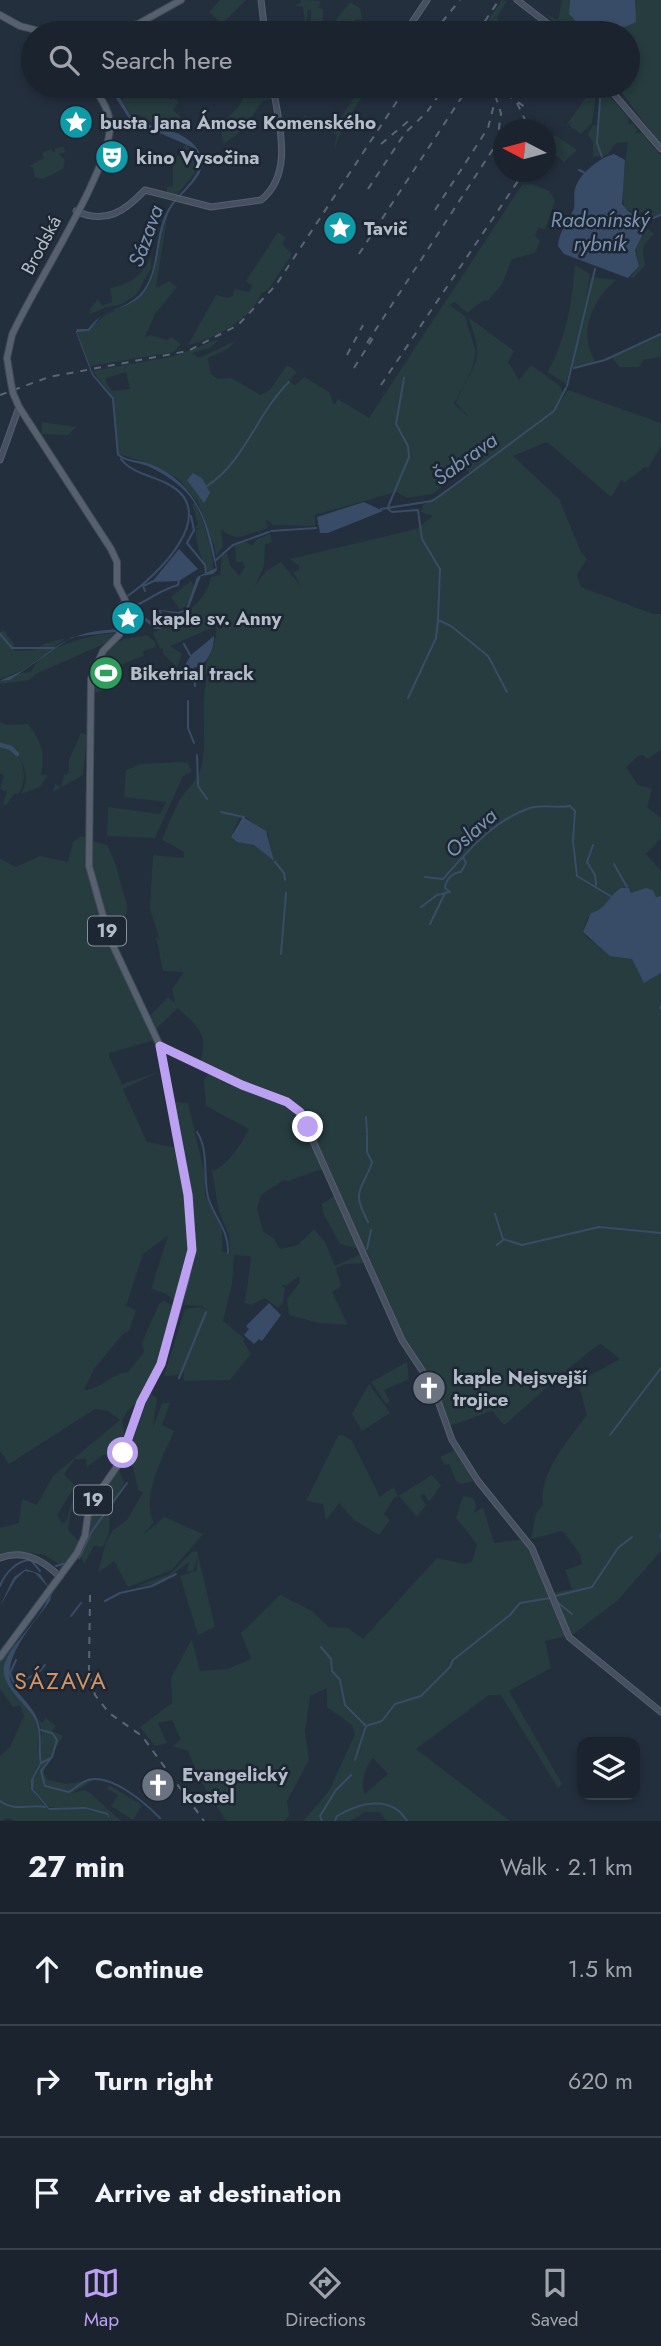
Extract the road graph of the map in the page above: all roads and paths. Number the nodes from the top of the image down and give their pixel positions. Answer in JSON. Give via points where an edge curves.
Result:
{"nodes":[{"id":1,"x":181,"y":0,"type":"edge"},
{"id":2,"x":261,"y":0,"type":"edge"},
{"id":3,"x":427,"y":0,"type":"edge"},
{"id":4,"x":517,"y":0,"type":"edge"},
{"id":5,"x":0,"y":15,"type":"edge"},
{"id":6,"x":143,"y":21,"type":"edge"},
{"id":7,"x":264,"y":21,"type":"edge"},
{"id":8,"x":413,"y":21,"type":"edge"},
{"id":9,"x":544,"y":21,"type":"edge"},
{"id":10,"x":21,"y":26,"type":"edge"},
{"id":11,"x":99,"y":98,"type":"edge"},
{"id":12,"x":274,"y":98,"type":"edge"},
{"id":13,"x":617,"y":98,"type":"edge"},
{"id":14,"x":661,"y":149,"type":"edge"},
{"id":15,"x":76,"y":211,"type":"junction"},
{"id":16,"x":19,"y":407,"type":"junction"},
{"id":17,"x":0,"y":460,"type":"edge"},
{"id":18,"x":160,"y":1046,"type":"junction"},
{"id":19,"x":0,"y":1558,"type":"edge"},
{"id":20,"x":60,"y":1577,"type":"junction"},
{"id":21,"x":0,"y":1657,"type":"edge"},
{"id":22,"x":661,"y":1712,"type":"edge"}],
"edges":[{"from":1,"to":6,"type":"main road"},
{"from":2,"to":7,"type":"street"},
{"from":3,"to":8,"type":"street"},
{"from":4,"to":9,"type":"street"},
{"from":5,"to":10,"type":"main road"},
{"from":11,"to":15,"type":"main road","name":"Brodská","number":"19","via":[[110,124],[107,143]]},
{"from":12,"to":15,"type":"street","via":[[281,167],[265,197],[223,207],[145,190],[112,215]]},
{"from":13,"to":14,"type":"street"},
{"from":15,"to":16,"type":"main road","name":"Brodská","number":"19","bridge":true,"via":[[12,335],[7,358]]},
{"from":16,"to":17,"type":"street"},
{"from":16,"to":18,"type":"main road","number":"19","via":[[111,549],[117,562],[117,584],[125,598],[121,630],[103,651],[90,680],[89,866],[109,937]]},
{"from":18,"to":20,"type":"main road","number":"19","via":[[188,1195],[190,1262],[158,1372],[141,1402],[120,1462],[89,1507],[77,1553]]},
{"from":18,"to":22,"type":"street","via":[[282,1099],[300,1112],[402,1339],[431,1383],[452,1440],[478,1481],[532,1548],[573,1642]]},
{"from":19,"to":20,"type":"street","via":[[32,1556]]},
{"from":20,"to":21,"type":"main road","number":"19"}]}
